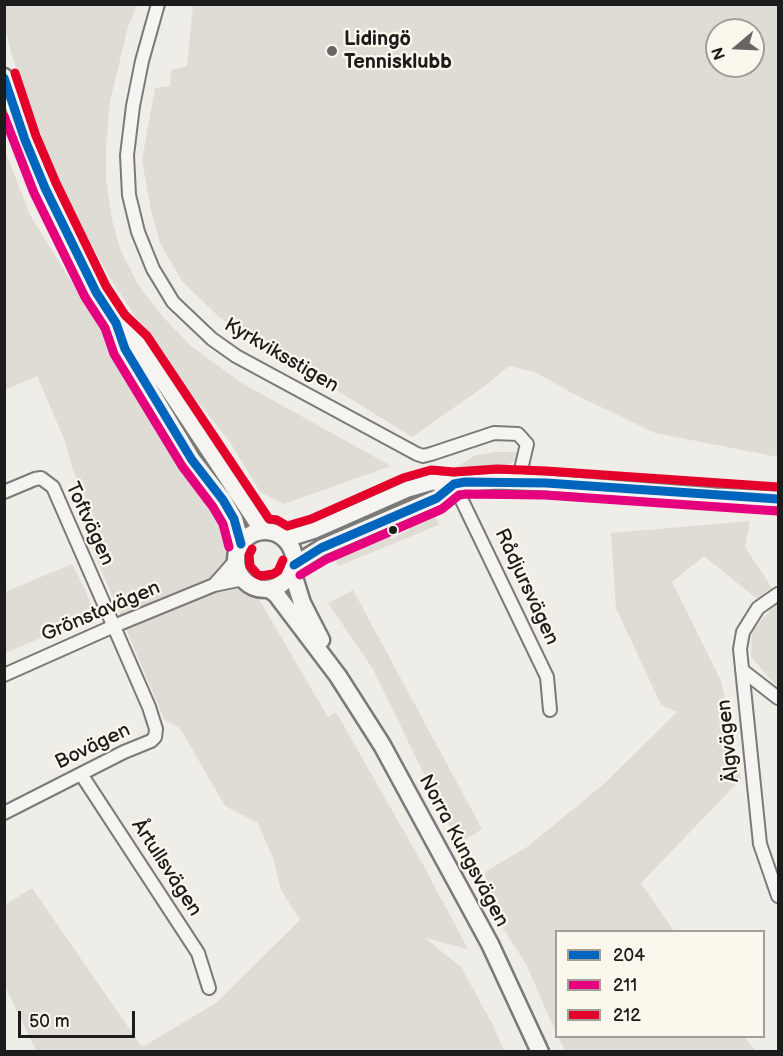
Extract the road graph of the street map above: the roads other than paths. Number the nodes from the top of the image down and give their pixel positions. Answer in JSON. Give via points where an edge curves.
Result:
{"nodes":[{"id":1,"x":158,"y":4,"type":"edge"},
{"id":2,"x":4,"y":77,"type":"edge"},
{"id":3,"x":116,"y":323,"type":"junction"},
{"id":4,"x":518,"y":482,"type":"junction"},
{"id":5,"x":454,"y":484,"type":"junction"},
{"id":6,"x":4,"y":492,"type":"edge"},
{"id":7,"x":778,"y":499,"type":"edge"},
{"id":8,"x":263,"y":531,"type":"junction"},
{"id":9,"x":286,"y":539,"type":"junction"},
{"id":10,"x":238,"y":552,"type":"junction"},
{"id":11,"x":293,"y":568,"type":"junction"},
{"id":12,"x":243,"y":579,"type":"junction"},
{"id":13,"x":214,"y":585,"type":"junction"},
{"id":14,"x":269,"y":589,"type":"junction"},
{"id":15,"x":778,"y":594,"type":"edge"},
{"id":16,"x":114,"y":626,"type":"junction"},
{"id":17,"x":742,"y":670,"type":"junction"},
{"id":18,"x":4,"y":675,"type":"edge"},
{"id":19,"x":338,"y":676,"type":"junction"},
{"id":20,"x":778,"y":698,"type":"edge"},
{"id":21,"x":550,"y":710,"type":"dead end"},
{"id":22,"x":81,"y":774,"type":"junction"},
{"id":23,"x":4,"y":813,"type":"edge"},
{"id":24,"x":778,"y":897,"type":"edge"},
{"id":25,"x":209,"y":988,"type":"dead end"},
{"id":26,"x":540,"y":1052,"type":"edge"}],
"edges":[{"from":1,"to":4,"type":"street","name":"Kyrkviksstigen","via":[[133,106],[129,195],[153,269],[174,302],[236,356],[417,454],[431,454],[494,433],[518,434],[527,444]]},
{"from":2,"to":3,"type":"main road","via":[[45,188],[96,292]]},
{"from":3,"to":8,"type":"main road","via":[[137,343]]},
{"from":3,"to":10,"type":"main road","via":[[126,349],[192,460],[234,519]]},
{"from":4,"to":5,"type":"street"},
{"from":4,"to":7,"type":"street"},
{"from":5,"to":9,"type":"street","via":[[432,482],[408,489]]},
{"from":5,"to":11,"type":"street","via":[[437,498],[321,548]]},
{"from":5,"to":21,"type":"street","name":"Rådjursvägen","via":[[547,677]]},
{"from":6,"to":16,"type":"street","name":"Toftvägen","via":[[41,478],[53,487]]},
{"from":8,"to":9,"type":"main road"},
{"from":8,"to":10,"type":"main road","via":[[254,533]]},
{"from":9,"to":11,"type":"main road","via":[[294,555]]},
{"from":10,"to":12,"type":"main road","via":[[238,570]]},
{"from":10,"to":13,"type":"street","name":"Grönstavägen"},
{"from":11,"to":14,"type":"main road","via":[[287,579]]},
{"from":11,"to":19,"type":"main road","name":"Norra Kungsvägen","via":[[302,603]]},
{"from":12,"to":13,"type":"street","name":"Grönstavägen"},
{"from":12,"to":14,"type":"main road","via":[[258,588]]},
{"from":13,"to":16,"type":"street","name":"Grönstavägen"},
{"from":14,"to":19,"type":"main road","name":"Norra Kungsvägen"},
{"from":15,"to":17,"type":"street","name":"Älgvägen","via":[[758,608],[742,632]]},
{"from":16,"to":18,"type":"street","name":"Grönstavägen"},
{"from":16,"to":22,"type":"street","name":"Bovägen","via":[[149,707],[155,737]]},
{"from":17,"to":20,"type":"street"},
{"from":17,"to":24,"type":"street","name":"Älgvägen","via":[[760,843]]},
{"from":19,"to":26,"type":"main road","name":"Norra Kungsvägen","via":[[382,745],[490,944]]},
{"from":22,"to":23,"type":"street","name":"Bovägen"},
{"from":22,"to":25,"type":"street","name":"Årtullsvägen","via":[[198,953]]}]}
